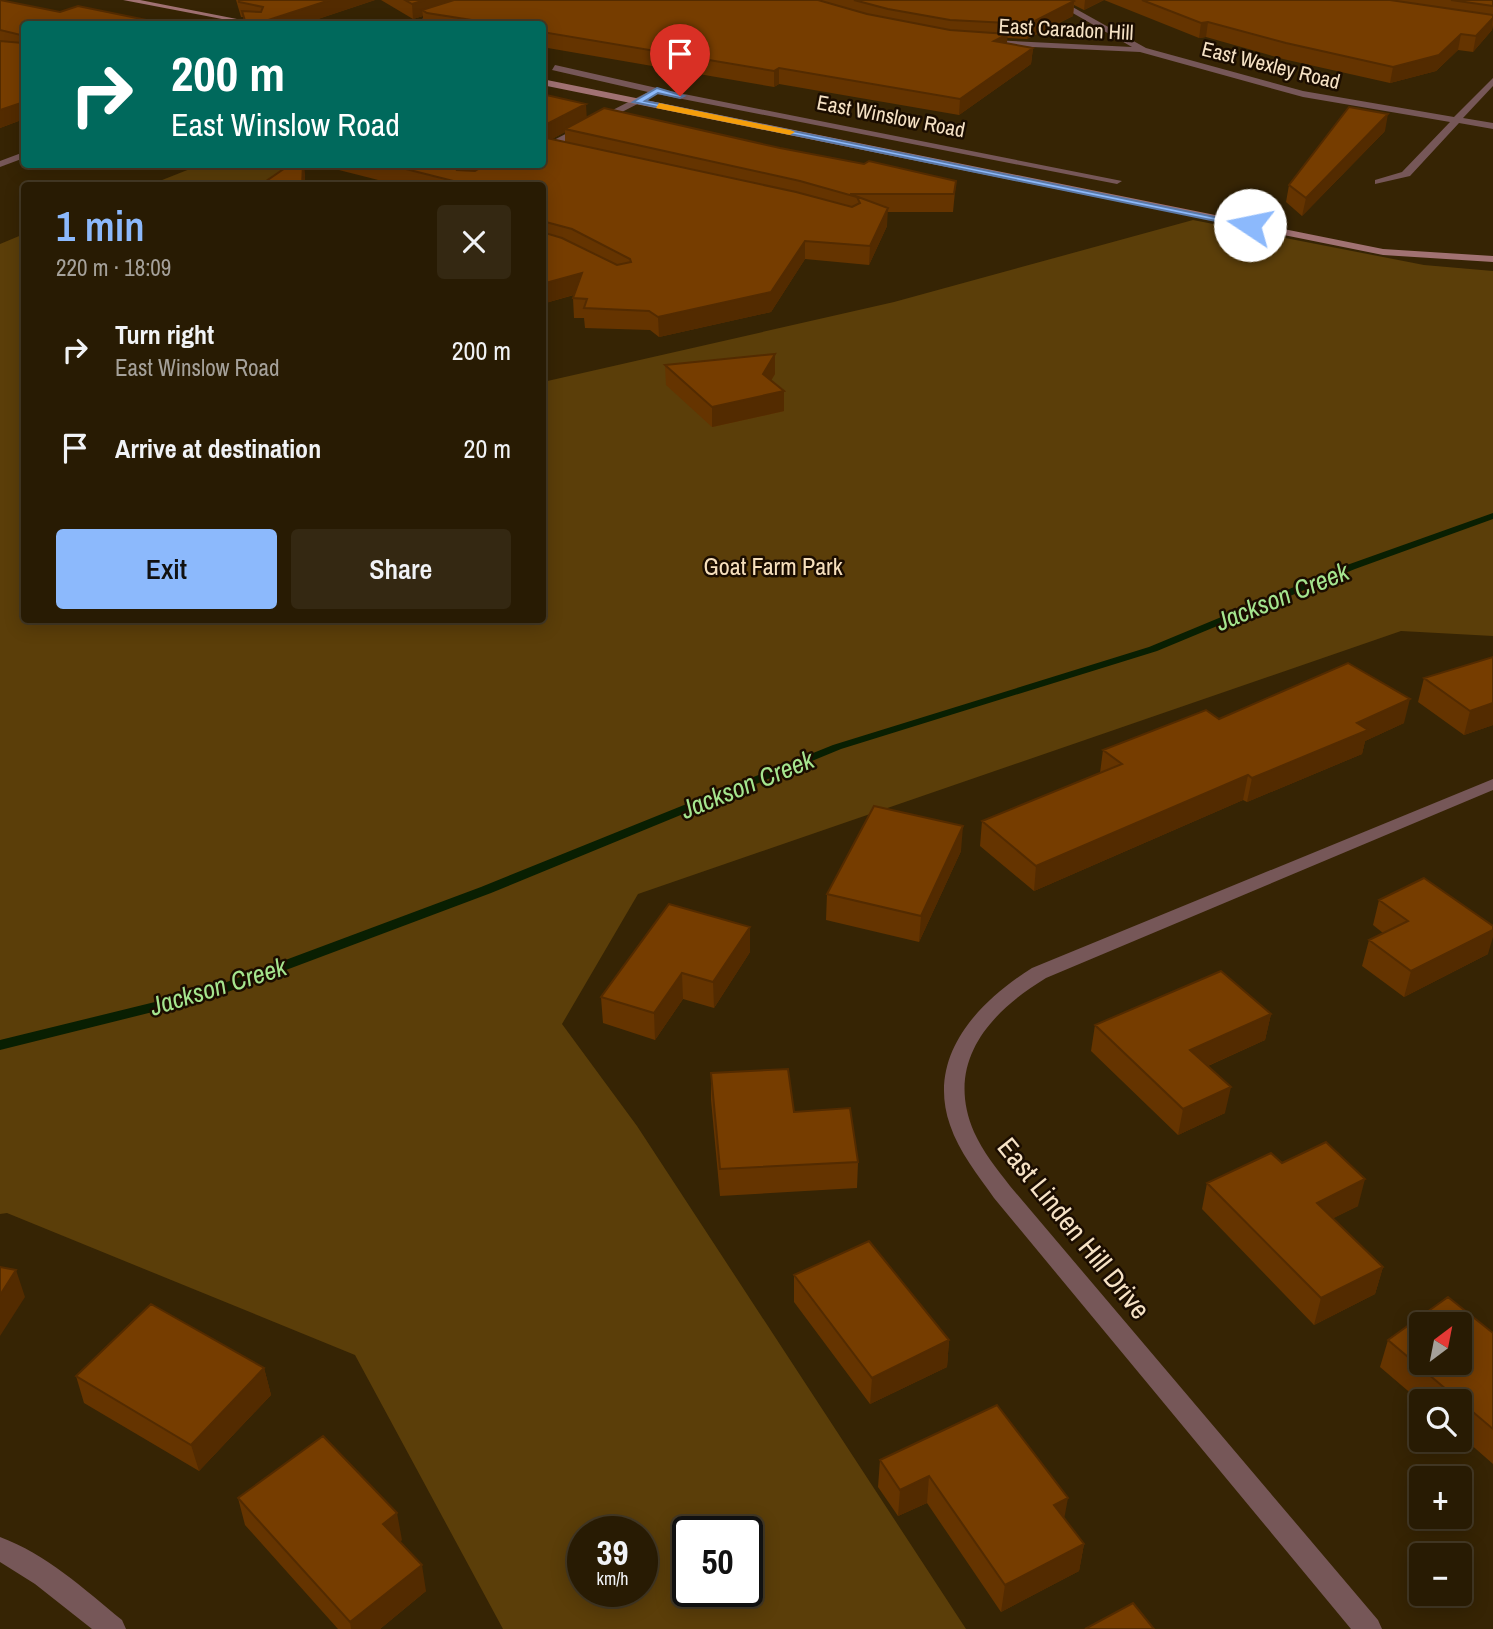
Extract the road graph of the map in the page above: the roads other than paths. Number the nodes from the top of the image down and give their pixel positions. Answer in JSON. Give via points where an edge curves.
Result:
{"nodes":[{"id":1,"x":127,"y":0,"type":"edge"},
{"id":2,"x":490,"y":0,"type":"edge"},
{"id":3,"x":1054,"y":0,"type":"edge"},
{"id":4,"x":242,"y":21,"type":"edge"},
{"id":5,"x":420,"y":21,"type":"edge"},
{"id":6,"x":982,"y":43,"type":"edge"},
{"id":7,"x":1143,"y":50,"type":"junction"},
{"id":8,"x":555,"y":68,"type":"dead end"},
{"id":9,"x":1493,"y":81,"type":"edge"},
{"id":10,"x":546,"y":83,"type":"edge"},
{"id":11,"x":657,"y":90,"type":"junction"},
{"id":12,"x":638,"y":102,"type":"junction"},
{"id":13,"x":1455,"y":119,"type":"junction"},
{"id":14,"x":1493,"y":126,"type":"edge"},
{"id":15,"x":546,"y":147,"type":"edge"},
{"id":16,"x":546,"y":148,"type":"edge"},
{"id":17,"x":561,"y":150,"type":"edge"},
{"id":18,"x":21,"y":156,"type":"edge"},
{"id":19,"x":0,"y":164,"type":"edge"},
{"id":20,"x":1117,"y":181,"type":"dead end"},
{"id":21,"x":1379,"y":183,"type":"dead end"},
{"id":22,"x":1493,"y":259,"type":"edge"},
{"id":23,"x":1493,"y":784,"type":"edge"},
{"id":24,"x":0,"y":1549,"type":"edge"},
{"id":25,"x":112,"y":1629,"type":"edge"},
{"id":26,"x":1368,"y":1629,"type":"edge"}],
"edges":[{"from":1,"to":4,"type":"main road"},
{"from":2,"to":5,"type":"street"},
{"from":3,"to":7,"type":"street","name":"East Wexley Road"},
{"from":6,"to":7,"type":"street","name":"East Caradon Hill"},
{"from":7,"to":13,"type":"street","name":"East Wexley Road","via":[[1303,94]]},
{"from":8,"to":11,"type":"street","name":"East Winslow Road"},
{"from":9,"to":13,"type":"street"},
{"from":10,"to":12,"type":"main road","name":"East Winslow Road"},
{"from":11,"to":12,"type":"street"},
{"from":11,"to":20,"type":"street","name":"East Winslow Road"},
{"from":12,"to":15,"type":"street"},
{"from":12,"to":22,"type":"main road","name":"East Winslow Road","via":[[1383,252]]},
{"from":13,"to":14,"type":"street","name":"East Wexley Road"},
{"from":13,"to":21,"type":"street","via":[[1406,174]]},
{"from":16,"to":17,"type":"street"},
{"from":18,"to":19,"type":"street"},
{"from":23,"to":26,"type":"street","name":"East Linden Hill Drive","via":[[1039,973],[990,1007],[956,1069],[957,1114],[970,1146],[1002,1192]]},
{"from":24,"to":25,"type":"street","via":[[62,1587]]}]}
